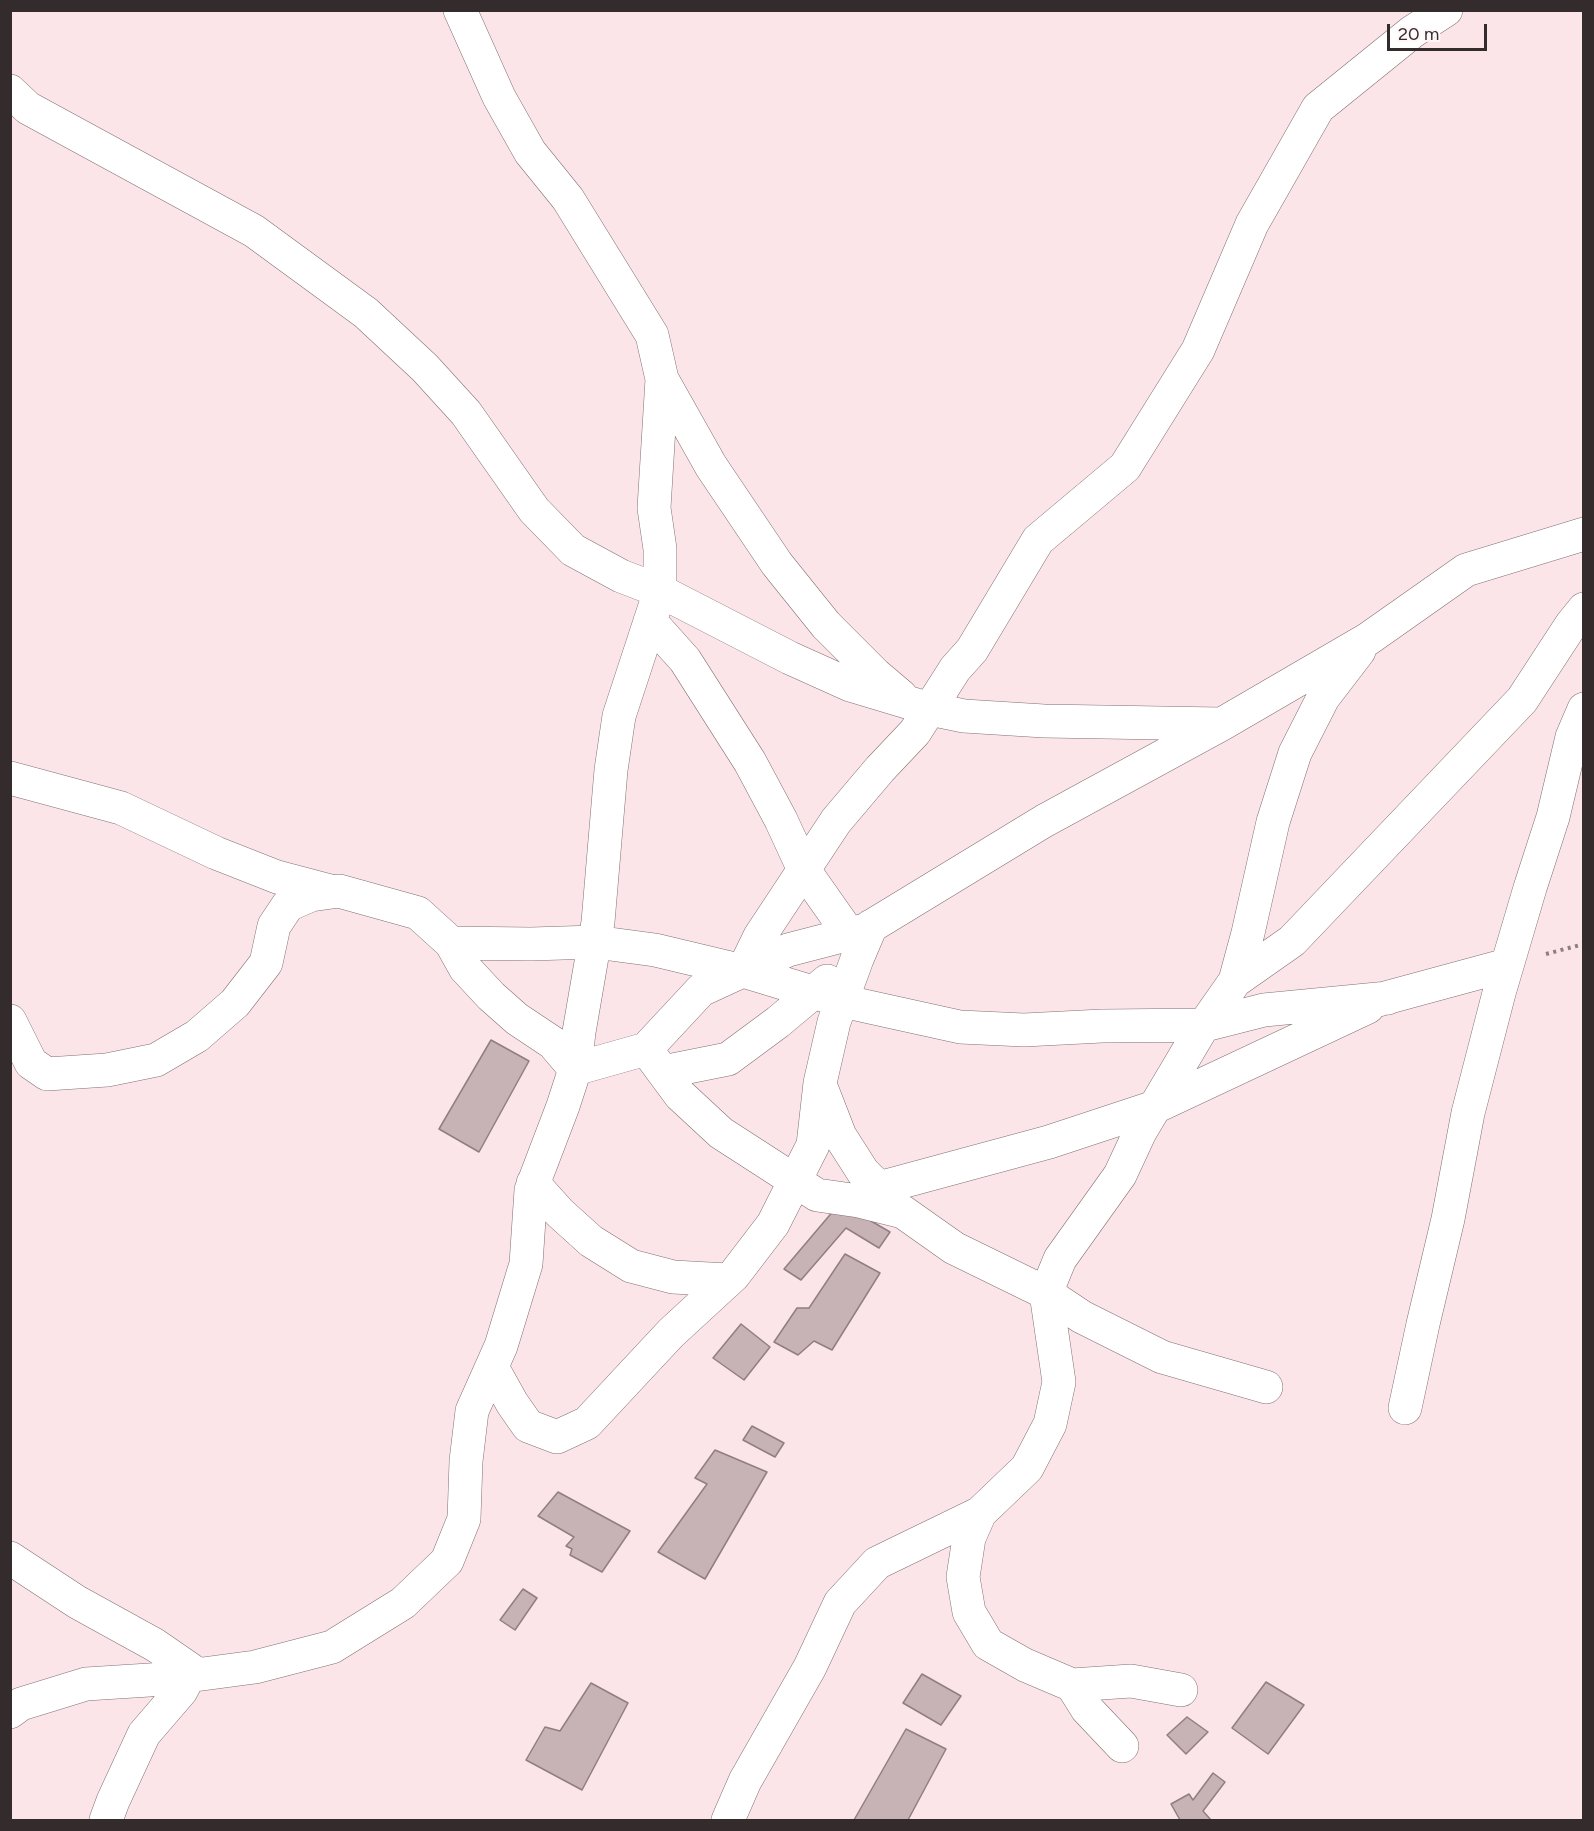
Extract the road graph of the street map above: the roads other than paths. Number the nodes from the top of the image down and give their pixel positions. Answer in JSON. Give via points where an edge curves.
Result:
{"nodes":[{"id":1,"x":460,"y":10,"type":"edge"},
{"id":2,"x":1446,"y":10,"type":"edge"},
{"id":3,"x":10,"y":91,"type":"edge"},
{"id":4,"x":662,"y":379,"type":"junction"},
{"id":5,"x":1584,"y":534,"type":"edge"},
{"id":6,"x":660,"y":591,"type":"junction"},
{"id":7,"x":1584,"y":609,"type":"edge"},
{"id":8,"x":650,"y":621,"type":"junction"},
{"id":9,"x":1368,"y":639,"type":"junction"},
{"id":10,"x":920,"y":706,"type":"junction"},
{"id":11,"x":1584,"y":709,"type":"edge"},
{"id":12,"x":1222,"y":724,"type":"junction"},
{"id":13,"x":10,"y":778,"type":"edge"},
{"id":14,"x":804,"y":870,"type":"junction"},
{"id":15,"x":334,"y":892,"type":"junction"},
{"id":16,"x":860,"y":930,"type":"junction"},
{"id":17,"x":595,"y":942,"type":"junction"},
{"id":18,"x":451,"y":943,"type":"junction"},
{"id":19,"x":1507,"y":965,"type":"junction"},
{"id":20,"x":743,"y":971,"type":"junction"},
{"id":21,"x":1235,"y":981,"type":"junction"},
{"id":22,"x":827,"y":996,"type":"junction"},
{"id":23,"x":1388,"y":998,"type":"junction"},
{"id":24,"x":10,"y":1021,"type":"edge"},
{"id":25,"x":1205,"y":1025,"type":"junction"},
{"id":26,"x":1188,"y":1052,"type":"junction"},
{"id":27,"x":19,"y":1058,"type":"edge"},
{"id":28,"x":655,"y":1060,"type":"junction"},
{"id":29,"x":575,"y":1069,"type":"junction"},
{"id":30,"x":820,"y":1083,"type":"junction"},
{"id":31,"x":1155,"y":1107,"type":"junction"},
{"id":32,"x":795,"y":1180,"type":"junction"},
{"id":33,"x":533,"y":1183,"type":"junction"},
{"id":34,"x":879,"y":1188,"type":"junction"},
{"id":35,"x":903,"y":1212,"type":"junction"},
{"id":36,"x":728,"y":1280,"type":"junction"},
{"id":37,"x":1046,"y":1293,"type":"junction"},
{"id":38,"x":492,"y":1367,"type":"junction"},
{"id":39,"x":1266,"y":1387,"type":"dead end"},
{"id":40,"x":1406,"y":1408,"type":"dead end"},
{"id":41,"x":980,"y":1513,"type":"junction"},
{"id":42,"x":10,"y":1558,"type":"edge"},
{"id":43,"x":193,"y":1675,"type":"junction"},
{"id":44,"x":1072,"y":1685,"type":"junction"},
{"id":45,"x":1181,"y":1690,"type":"dead end"},
{"id":46,"x":10,"y":1712,"type":"edge"},
{"id":47,"x":1122,"y":1746,"type":"dead end"},
{"id":48,"x":106,"y":1821,"type":"edge"},
{"id":49,"x":728,"y":1821,"type":"edge"}],
"edges":[{"from":1,"to":4,"type":"street","via":[[499,97],[530,152],[568,199],[652,335]]},
{"from":2,"to":10,"type":"street","via":[[1412,32],[1318,108],[1252,224],[1198,350],[1125,467],[1038,540],[972,650]]},
{"from":3,"to":6,"type":"street","via":[[28,108],[254,231],[366,313],[466,413],[534,510],[573,550],[621,576]]},
{"from":4,"to":6,"type":"street","via":[[654,508],[660,549]]},
{"from":4,"to":10,"type":"street","via":[[711,466],[777,564],[826,625],[875,674]]},
{"from":5,"to":9,"type":"street","via":[[1466,570]]},
{"from":6,"to":8,"type":"street"},
{"from":6,"to":10,"type":"street","via":[[850,685]]},
{"from":7,"to":21,"type":"street","via":[[1522,700],[1292,941]]},
{"from":8,"to":14,"type":"street","via":[[685,660],[750,762]]},
{"from":8,"to":17,"type":"street","via":[[619,716]]},
{"from":9,"to":12,"type":"street"},
{"from":9,"to":21,"type":"street","via":[[1323,698],[1295,753],[1273,822]]},
{"from":10,"to":12,"type":"street","via":[[963,716],[1044,721]]},
{"from":10,"to":14,"type":"street","via":[[915,732],[836,821]]},
{"from":11,"to":19,"type":"street","via":[[1572,737],[1553,817]]},
{"from":12,"to":16,"type":"street"},
{"from":13,"to":15,"type":"street","via":[[121,808],[236,861]]},
{"from":14,"to":16,"type":"street"},
{"from":14,"to":20,"type":"street","via":[[760,936]]},
{"from":15,"to":18,"type":"street","via":[[418,913]]},
{"from":15,"to":27,"type":"street","via":[[311,895],[288,905],[274,926],[266,963],[235,1003],[196,1036],[156,1060],[107,1070],[47,1074]]},
{"from":16,"to":20,"type":"street","via":[[788,950]]},
{"from":16,"to":22,"type":"street"},
{"from":17,"to":18,"type":"street"},
{"from":17,"to":20,"type":"street","via":[[655,950]]},
{"from":17,"to":29,"type":"street"},
{"from":18,"to":29,"type":"street","via":[[465,968],[491,996],[553,1043]]},
{"from":19,"to":23,"type":"street"},
{"from":19,"to":40,"type":"street","via":[[1468,1113]]},
{"from":20,"to":22,"type":"street"},
{"from":20,"to":28,"type":"street","via":[[701,990]]},
{"from":21,"to":25,"type":"street"},
{"from":22,"to":25,"type":"street","via":[[960,1027],[1024,1030]]},
{"from":22,"to":28,"type":"street","via":[[778,1022],[728,1059]]},
{"from":22,"to":30,"type":"street","via":[[834,1022]]},
{"from":23,"to":25,"type":"street","via":[[1264,1010]]},
{"from":23,"to":26,"type":"street"},
{"from":23,"to":31,"type":"street"},
{"from":24,"to":27,"type":"street"},
{"from":25,"to":26,"type":"street"},
{"from":26,"to":31,"type":"street"},
{"from":28,"to":29,"type":"street"},
{"from":28,"to":32,"type":"street","via":[[680,1095],[721,1132]]},
{"from":29,"to":33,"type":"street"},
{"from":30,"to":32,"type":"street","via":[[813,1145]]},
{"from":30,"to":34,"type":"street","via":[[840,1136],[863,1172]]},
{"from":31,"to":34,"type":"street","via":[[1049,1142]]},
{"from":31,"to":37,"type":"street","via":[[1120,1175],[1060,1259]]},
{"from":32,"to":35,"type":"street","via":[[818,1195]]},
{"from":32,"to":36,"type":"street","via":[[773,1224]]},
{"from":33,"to":36,"type":"street","via":[[591,1241],[631,1266],[673,1277]]},
{"from":33,"to":38,"type":"street","via":[[526,1264]]},
{"from":34,"to":35,"type":"street"},
{"from":35,"to":37,"type":"street","via":[[954,1248]]},
{"from":36,"to":38,"type":"street","via":[[671,1333],[587,1422],[557,1437],[528,1426]]},
{"from":37,"to":39,"type":"street","via":[[1082,1317],[1162,1357]]},
{"from":37,"to":41,"type":"street","via":[[1059,1382],[1050,1424],[1027,1468]]},
{"from":38,"to":43,"type":"street","via":[[472,1411],[464,1519],[447,1561],[403,1603],[332,1647],[255,1667]]},
{"from":41,"to":44,"type":"street","via":[[969,1538],[963,1577],[969,1612],[988,1644],[1024,1665]]},
{"from":41,"to":49,"type":"street","via":[[877,1563],[840,1603],[810,1667],[745,1781]]},
{"from":42,"to":43,"type":"street","via":[[77,1602],[154,1645]]},
{"from":43,"to":46,"type":"street","via":[[86,1684],[21,1704]]},
{"from":43,"to":48,"type":"street","via":[[144,1734]]},
{"from":44,"to":45,"type":"street","via":[[1131,1682]]},
{"from":44,"to":47,"type":"street","via":[[1087,1709]]}]}
